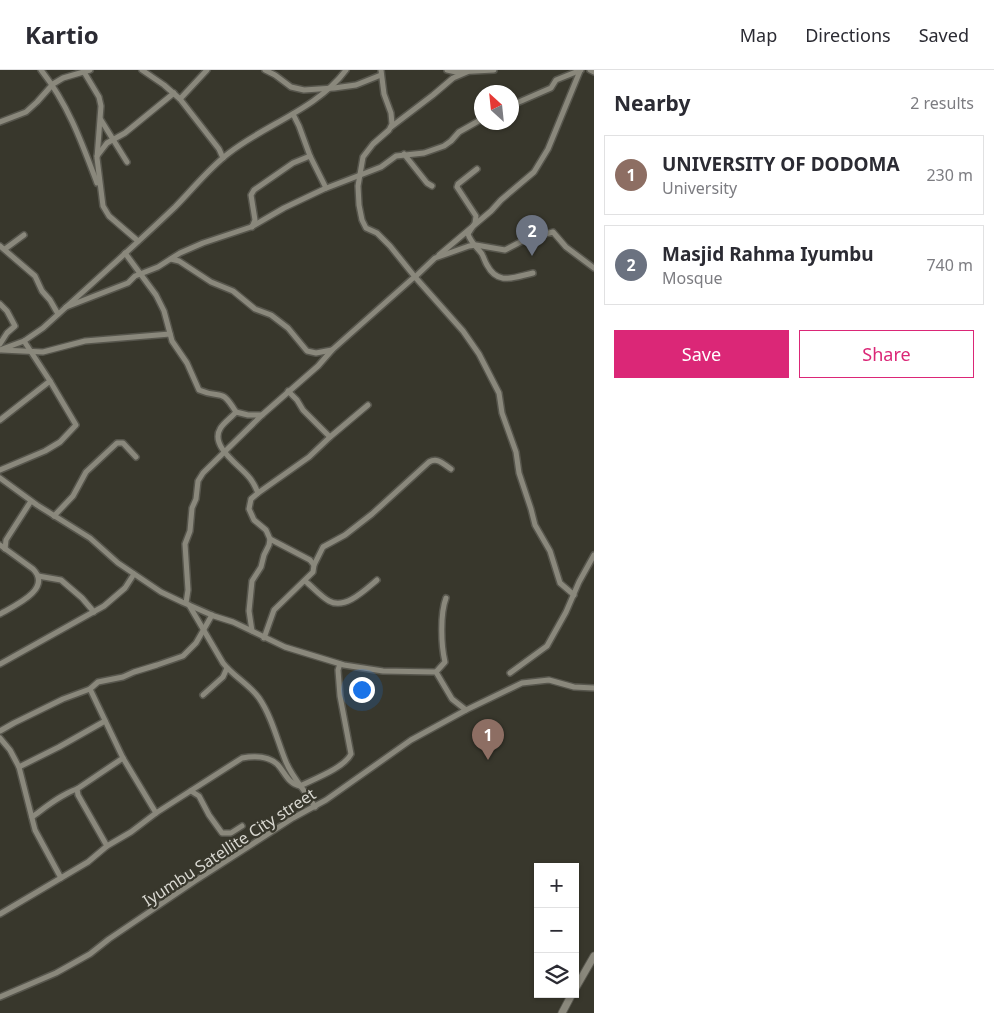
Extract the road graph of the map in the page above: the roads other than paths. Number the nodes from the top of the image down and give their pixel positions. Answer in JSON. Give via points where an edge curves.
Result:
{"nodes":[{"id":1,"x":41,"y":70,"type":"edge"},
{"id":2,"x":142,"y":70,"type":"edge"},
{"id":3,"x":207,"y":70,"type":"edge"},
{"id":4,"x":265,"y":70,"type":"edge"},
{"id":5,"x":346,"y":70,"type":"edge"},
{"id":6,"x":447,"y":70,"type":"edge"},
{"id":7,"x":494,"y":70,"type":"edge"},
{"id":8,"x":581,"y":70,"type":"edge"},
{"id":9,"x":590,"y":70,"type":"edge"},
{"id":10,"x":87,"y":71,"type":"edge"},
{"id":11,"x":381,"y":72,"type":"edge"},
{"id":12,"x":467,"y":72,"type":"junction"},
{"id":13,"x":594,"y":72,"type":"edge"},
{"id":14,"x":53,"y":84,"type":"junction"},
{"id":15,"x":328,"y":88,"type":"junction"},
{"id":16,"x":174,"y":94,"type":"junction"},
{"id":17,"x":180,"y":99,"type":"junction"},
{"id":18,"x":519,"y":102,"type":"edge"},
{"id":19,"x":293,"y":114,"type":"junction"},
{"id":20,"x":101,"y":120,"type":"junction"},
{"id":21,"x":0,"y":122,"type":"edge"},
{"id":22,"x":474,"y":123,"type":"edge"},
{"id":23,"x":391,"y":127,"type":"junction"},
{"id":24,"x":114,"y":139,"type":"junction"},
{"id":25,"x":404,"y":154,"type":"junction"},
{"id":26,"x":97,"y":156,"type":"junction"},
{"id":27,"x":310,"y":156,"type":"junction"},
{"id":28,"x":223,"y":158,"type":"junction"},
{"id":29,"x":127,"y":162,"type":"dead end"},
{"id":30,"x":477,"y":169,"type":"dead end"},
{"id":31,"x":359,"y":175,"type":"junction"},
{"id":32,"x":432,"y":186,"type":"dead end"},
{"id":33,"x":326,"y":188,"type":"junction"},
{"id":34,"x":101,"y":192,"type":"junction"},
{"id":35,"x":251,"y":227,"type":"junction"},
{"id":36,"x":471,"y":229,"type":"junction"},
{"id":37,"x":24,"y":236,"type":"dead end"},
{"id":38,"x":138,"y":241,"type":"junction"},
{"id":39,"x":473,"y":245,"type":"junction"},
{"id":40,"x":2,"y":248,"type":"edge"},
{"id":41,"x":125,"y":253,"type":"junction"},
{"id":42,"x":435,"y":258,"type":"junction"},
{"id":43,"x":171,"y":259,"type":"junction"},
{"id":44,"x":593,"y":265,"type":"edge"},
{"id":45,"x":533,"y":273,"type":"dead end"},
{"id":46,"x":141,"y":274,"type":"junction"},
{"id":47,"x":415,"y":277,"type":"junction"},
{"id":48,"x":0,"y":304,"type":"edge"},
{"id":49,"x":66,"y":306,"type":"junction"},
{"id":50,"x":58,"y":314,"type":"junction"},
{"id":51,"x":170,"y":334,"type":"junction"},
{"id":52,"x":24,"y":341,"type":"junction"},
{"id":53,"x":0,"y":344,"type":"edge"},
{"id":54,"x":0,"y":350,"type":"edge"},
{"id":55,"x":332,"y":350,"type":"junction"},
{"id":56,"x":32,"y":352,"type":"junction"},
{"id":57,"x":50,"y":381,"type":"junction"},
{"id":58,"x":288,"y":391,"type":"junction"},
{"id":59,"x":368,"y":405,"type":"dead end"},
{"id":60,"x":236,"y":412,"type":"junction"},
{"id":61,"x":262,"y":415,"type":"junction"},
{"id":62,"x":0,"y":420,"type":"edge"},
{"id":63,"x":330,"y":437,"type":"junction"},
{"id":64,"x":226,"y":453,"type":"junction"},
{"id":65,"x":136,"y":456,"type":"dead end"},
{"id":66,"x":451,"y":469,"type":"dead end"},
{"id":67,"x":0,"y":470,"type":"edge"},
{"id":68,"x":0,"y":478,"type":"edge"},
{"id":69,"x":258,"y":493,"type":"junction"},
{"id":70,"x":31,"y":501,"type":"junction"},
{"id":71,"x":54,"y":516,"type":"junction"},
{"id":72,"x":270,"y":539,"type":"junction"},
{"id":73,"x":0,"y":545,"type":"edge"},
{"id":74,"x":5,"y":549,"type":"junction"},
{"id":75,"x":594,"y":555,"type":"edge"},
{"id":76,"x":314,"y":565,"type":"junction"},
{"id":77,"x":134,"y":574,"type":"junction"},
{"id":78,"x":38,"y":576,"type":"junction"},
{"id":79,"x":377,"y":580,"type":"dead end"},
{"id":80,"x":305,"y":581,"type":"junction"},
{"id":81,"x":574,"y":595,"type":"junction"},
{"id":82,"x":446,"y":598,"type":"dead end"},
{"id":83,"x":188,"y":604,"type":"junction"},
{"id":84,"x":94,"y":612,"type":"junction"},
{"id":85,"x":0,"y":614,"type":"edge"},
{"id":86,"x":212,"y":615,"type":"junction"},
{"id":87,"x":204,"y":631,"type":"junction"},
{"id":88,"x":252,"y":631,"type":"junction"},
{"id":89,"x":264,"y":638,"type":"junction"},
{"id":90,"x":0,"y":664,"type":"edge"},
{"id":91,"x":340,"y":664,"type":"junction"},
{"id":92,"x":227,"y":668,"type":"junction"},
{"id":93,"x":436,"y":672,"type":"junction"},
{"id":94,"x":510,"y":674,"type":"dead end"},
{"id":95,"x":594,"y":688,"type":"edge"},
{"id":96,"x":90,"y":689,"type":"junction"},
{"id":97,"x":203,"y":695,"type":"dead end"},
{"id":98,"x":466,"y":710,"type":"junction"},
{"id":99,"x":105,"y":721,"type":"junction"},
{"id":100,"x":0,"y":731,"type":"edge"},
{"id":101,"x":0,"y":738,"type":"edge"},
{"id":102,"x":123,"y":758,"type":"junction"},
{"id":103,"x":19,"y":767,"type":"junction"},
{"id":104,"x":300,"y":786,"type":"junction"},
{"id":105,"x":77,"y":789,"type":"junction"},
{"id":106,"x":191,"y":791,"type":"junction"},
{"id":107,"x":315,"y":807,"type":"junction"},
{"id":108,"x":156,"y":813,"type":"junction"},
{"id":109,"x":32,"y":817,"type":"junction"},
{"id":110,"x":242,"y":826,"type":"dead end"},
{"id":111,"x":107,"y":846,"type":"junction"},
{"id":112,"x":61,"y":878,"type":"junction"},
{"id":113,"x":0,"y":914,"type":"edge"},
{"id":114,"x":594,"y":956,"type":"edge"},
{"id":115,"x":579,"y":982,"type":"edge"},
{"id":116,"x":0,"y":998,"type":"edge"},
{"id":117,"x":570,"y":998,"type":"edge"},
{"id":118,"x":562,"y":1013,"type":"edge"}],
"edges":[{"from":1,"to":14,"type":"street"},
{"from":2,"to":16,"type":"street"},
{"from":3,"to":17,"type":"street"},
{"from":4,"to":15,"type":"street","via":[[296,89]]},
{"from":5,"to":15,"type":"street"},
{"from":6,"to":12,"type":"street"},
{"from":7,"to":12,"type":"street"},
{"from":8,"to":18,"type":"street","via":[[556,80],[551,88]]},
{"from":8,"to":36,"type":"street","via":[[548,149],[534,172]]},
{"from":9,"to":13,"type":"street"},
{"from":10,"to":14,"type":"street"},
{"from":10,"to":20,"type":"street","via":[[99,97]]},
{"from":11,"to":15,"type":"street","via":[[356,84]]},
{"from":11,"to":23,"type":"street","via":[[391,113]]},
{"from":12,"to":23,"type":"street","via":[[453,78]]},
{"from":14,"to":21,"type":"street","via":[[26,112]]},
{"from":14,"to":34,"type":"street","via":[[68,111]]},
{"from":15,"to":19,"type":"street"},
{"from":16,"to":17,"type":"street"},
{"from":16,"to":24,"type":"street"},
{"from":17,"to":28,"type":"street"},
{"from":19,"to":27,"type":"street"},
{"from":19,"to":28,"type":"street"},
{"from":20,"to":24,"type":"street"},
{"from":20,"to":26,"type":"street"},
{"from":22,"to":25,"type":"street","via":[[458,132],[444,146],[424,153]]},
{"from":23,"to":31,"type":"street","via":[[364,154]]},
{"from":24,"to":26,"type":"street"},
{"from":24,"to":29,"type":"street"},
{"from":25,"to":31,"type":"street"},
{"from":25,"to":32,"type":"street"},
{"from":26,"to":34,"type":"street"},
{"from":27,"to":33,"type":"street"},
{"from":27,"to":35,"type":"street","via":[[293,163],[254,190],[251,195],[255,220]]},
{"from":28,"to":38,"type":"street"},
{"from":30,"to":36,"type":"street","via":[[457,187],[474,210],[475,223]]},
{"from":31,"to":33,"type":"street"},
{"from":31,"to":47,"type":"street","via":[[359,205],[364,225],[390,246]]},
{"from":33,"to":35,"type":"street"},
{"from":34,"to":38,"type":"street","via":[[103,206],[109,216]]},
{"from":35,"to":43,"type":"street","via":[[203,243]]},
{"from":36,"to":39,"type":"street","via":[[468,234]]},
{"from":36,"to":42,"type":"street"},
{"from":37,"to":40,"type":"street"},
{"from":38,"to":41,"type":"street"},
{"from":39,"to":42,"type":"street"},
{"from":39,"to":44,"type":"street","via":[[506,250],[526,239],[552,232],[566,248]]},
{"from":39,"to":45,"type":"street","via":[[498,278]]},
{"from":40,"to":50,"type":"street","via":[[35,276]]},
{"from":41,"to":46,"type":"street"},
{"from":41,"to":49,"type":"street"},
{"from":42,"to":47,"type":"street"},
{"from":43,"to":46,"type":"street"},
{"from":43,"to":55,"type":"street","via":[[233,291],[255,309],[271,315],[288,328],[307,350],[316,353]]},
{"from":46,"to":49,"type":"street","via":[[128,283]]},
{"from":46,"to":51,"type":"street","via":[[162,305]]},
{"from":47,"to":55,"type":"street"},
{"from":47,"to":81,"type":"street","via":[[463,331],[496,385],[535,525],[550,551],[560,583]]},
{"from":48,"to":53,"type":"street","via":[[15,326]]},
{"from":49,"to":50,"type":"street"},
{"from":50,"to":52,"type":"street"},
{"from":51,"to":56,"type":"street","via":[[85,342]]},
{"from":51,"to":60,"type":"street","via":[[199,390],[222,394]]},
{"from":52,"to":54,"type":"street"},
{"from":52,"to":56,"type":"street"},
{"from":54,"to":56,"type":"street"},
{"from":55,"to":58,"type":"street"},
{"from":56,"to":57,"type":"street"},
{"from":57,"to":62,"type":"street"},
{"from":57,"to":67,"type":"street","via":[[76,425],[60,442],[45,451]]},
{"from":58,"to":61,"type":"street"},
{"from":58,"to":63,"type":"street"},
{"from":59,"to":63,"type":"street"},
{"from":60,"to":61,"type":"street"},
{"from":60,"to":64,"type":"street","via":[[220,429],[218,440]]},
{"from":61,"to":64,"type":"street"},
{"from":63,"to":69,"type":"street","via":[[310,457]]},
{"from":64,"to":69,"type":"street","via":[[247,474]]},
{"from":64,"to":83,"type":"street","via":[[198,481],[185,544]]},
{"from":65,"to":71,"type":"street","via":[[122,443],[117,443],[86,472],[73,496]]},
{"from":66,"to":76,"type":"street","via":[[439,460],[429,462],[372,514],[323,547]]},
{"from":68,"to":70,"type":"street"},
{"from":69,"to":72,"type":"street","via":[[251,499],[248,509]]},
{"from":70,"to":71,"type":"street"},
{"from":70,"to":74,"type":"street","via":[[6,540]]},
{"from":71,"to":77,"type":"street","via":[[90,538],[110,558]]},
{"from":72,"to":76,"type":"street"},
{"from":72,"to":88,"type":"street","via":[[262,567],[252,581],[249,612]]},
{"from":73,"to":74,"type":"street"},
{"from":74,"to":78,"type":"street"},
{"from":75,"to":81,"type":"street"},
{"from":76,"to":80,"type":"street","via":[[313,572]]},
{"from":77,"to":83,"type":"street","via":[[161,592]]},
{"from":77,"to":84,"type":"street","via":[[114,599]]},
{"from":78,"to":84,"type":"street","via":[[61,580]]},
{"from":78,"to":85,"type":"street","via":[[33,594]]},
{"from":79,"to":80,"type":"street","via":[[358,596],[339,603],[328,601]]},
{"from":80,"to":89,"type":"street","via":[[274,610]]},
{"from":81,"to":94,"type":"street","via":[[545,649]]},
{"from":82,"to":93,"type":"street","via":[[442,626],[445,662]]},
{"from":83,"to":86,"type":"street"},
{"from":83,"to":87,"type":"street"},
{"from":84,"to":90,"type":"street"},
{"from":86,"to":87,"type":"street"},
{"from":86,"to":88,"type":"street"},
{"from":87,"to":92,"type":"street"},
{"from":87,"to":96,"type":"street","via":[[183,656],[123,677],[98,682]]},
{"from":88,"to":89,"type":"street"},
{"from":89,"to":91,"type":"street"},
{"from":91,"to":93,"type":"street","via":[[383,671]]},
{"from":91,"to":104,"type":"street","via":[[340,696],[351,754],[346,761]]},
{"from":92,"to":97,"type":"street","via":[[223,677]]},
{"from":92,"to":104,"type":"street","via":[[252,689],[261,702],[286,762]]},
{"from":93,"to":98,"type":"street","via":[[452,699]]},
{"from":95,"to":98,"type":"street","name":"Iyumbu Satellite City street","via":[[574,687],[549,680],[522,683]]},
{"from":96,"to":99,"type":"street"},
{"from":96,"to":100,"type":"street"},
{"from":98,"to":107,"type":"street","name":"Iyumbu Satellite City street","via":[[411,740]]},
{"from":99,"to":102,"type":"street"},
{"from":99,"to":103,"type":"street"},
{"from":101,"to":103,"type":"street"},
{"from":102,"to":105,"type":"street"},
{"from":102,"to":108,"type":"street"},
{"from":103,"to":109,"type":"street"},
{"from":104,"to":106,"type":"street","via":[[291,782],[276,763],[254,756],[242,758]]},
{"from":104,"to":107,"type":"street"},
{"from":105,"to":109,"type":"street"},
{"from":105,"to":111,"type":"street"},
{"from":106,"to":108,"type":"street"},
{"from":106,"to":110,"type":"street","via":[[200,796],[222,833],[231,833]]},
{"from":107,"to":116,"type":"street","name":"Iyumbu Satellite City street","via":[[195,881],[90,954]]},
{"from":108,"to":111,"type":"street"},
{"from":109,"to":112,"type":"street","via":[[35,830]]},
{"from":111,"to":112,"type":"street"},
{"from":112,"to":113,"type":"street"},
{"from":114,"to":115,"type":"street"},
{"from":117,"to":118,"type":"street"}]}
